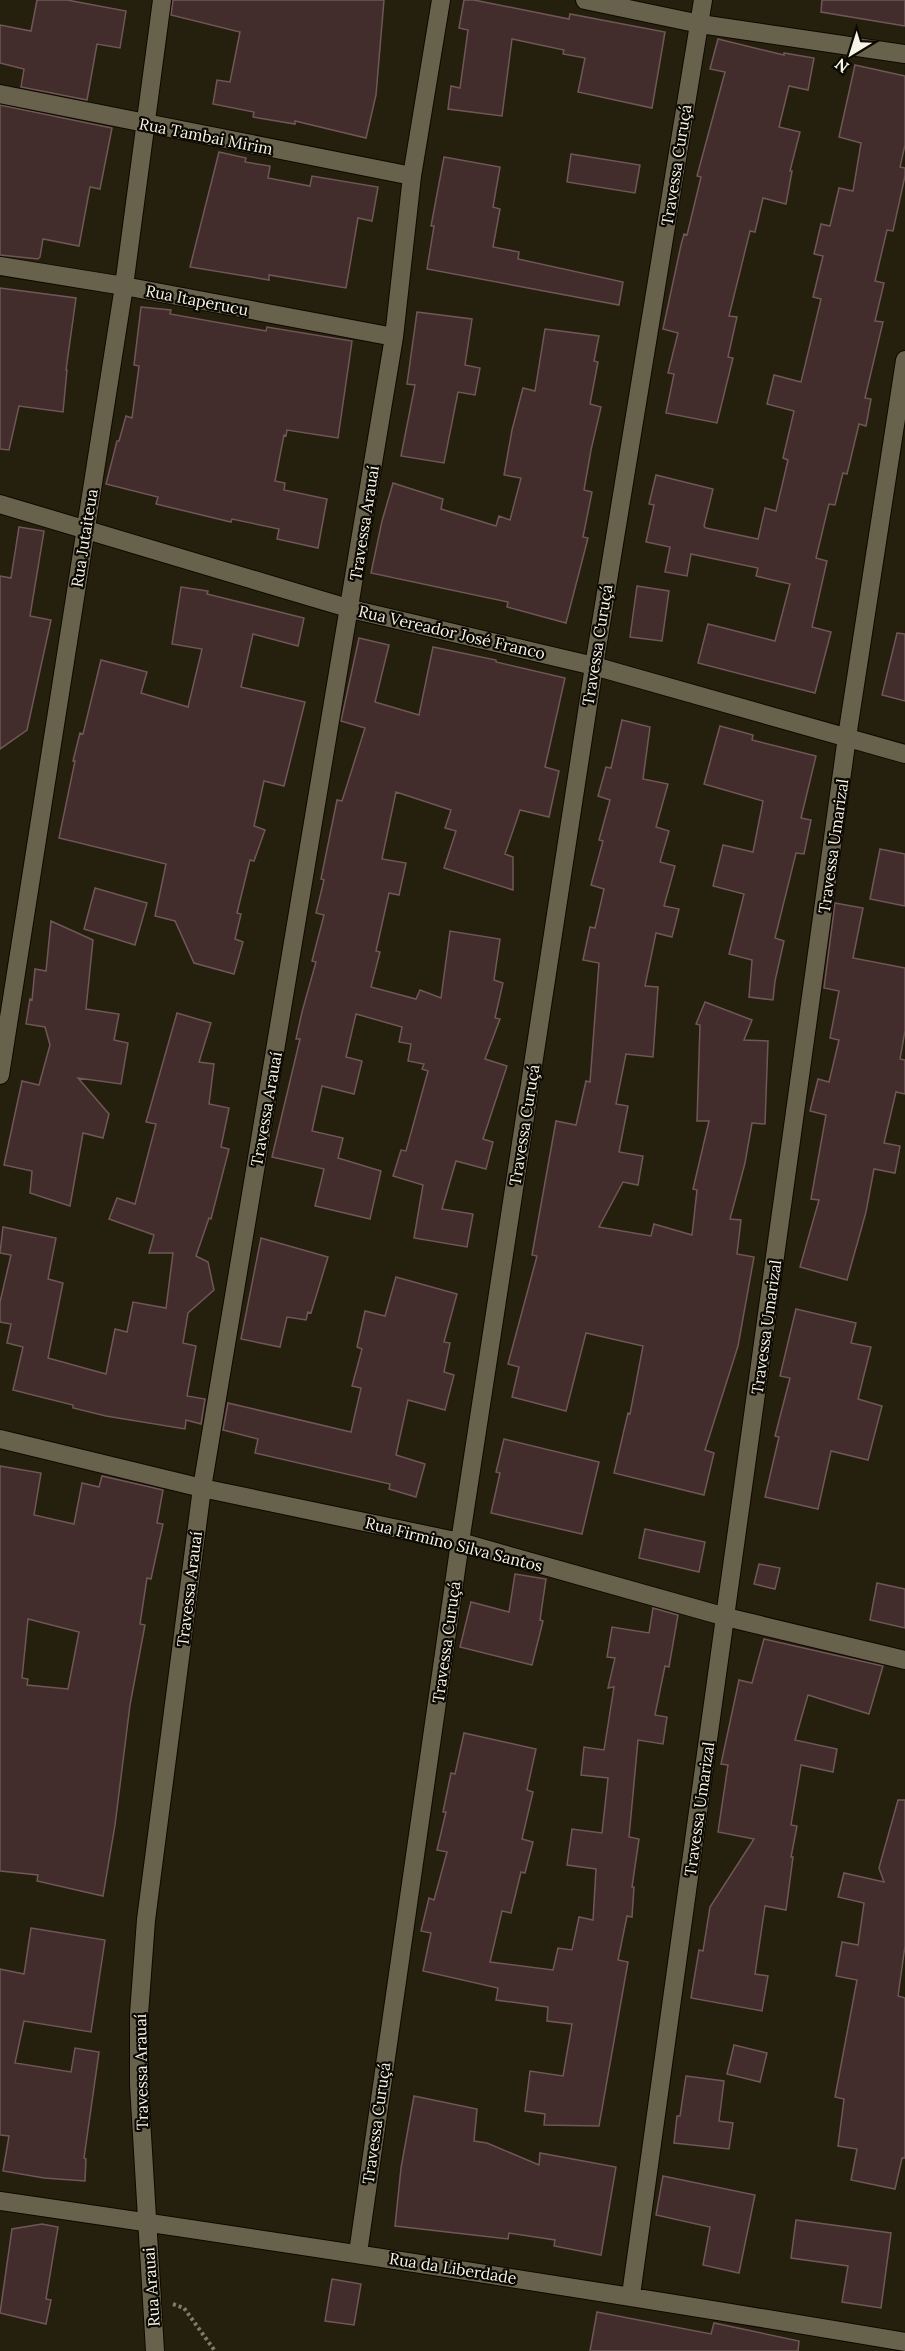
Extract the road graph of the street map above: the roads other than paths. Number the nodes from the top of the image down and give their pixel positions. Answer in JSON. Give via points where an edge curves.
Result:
{"nodes":[{"id":1,"x":162,"y":0,"type":"edge"},
{"id":2,"x":441,"y":0,"type":"edge"},
{"id":3,"x":585,"y":0,"type":"edge"},
{"id":4,"x":703,"y":0,"type":"edge"},
{"id":5,"x":700,"y":24,"type":"junction"},
{"id":6,"x":905,"y":54,"type":"edge"},
{"id":7,"x":0,"y":94,"type":"edge"},
{"id":8,"x":144,"y":123,"type":"junction"},
{"id":9,"x":412,"y":176,"type":"junction"},
{"id":10,"x":0,"y":266,"type":"edge"},
{"id":11,"x":124,"y":286,"type":"junction"},
{"id":12,"x":394,"y":337,"type":"junction"},
{"id":13,"x":905,"y":360,"type":"edge"},
{"id":14,"x":0,"y":504,"type":"edge"},
{"id":15,"x":85,"y":529,"type":"junction"},
{"id":16,"x":351,"y":609,"type":"junction"},
{"id":17,"x":594,"y":666,"type":"junction"},
{"id":18,"x":848,"y":737,"type":"junction"},
{"id":19,"x":905,"y":754,"type":"edge"},
{"id":20,"x":0,"y":1075,"type":"edge"},
{"id":21,"x":0,"y":1439,"type":"edge"},
{"id":22,"x":202,"y":1488,"type":"junction"},
{"id":23,"x":460,"y":1542,"type":"junction"},
{"id":24,"x":726,"y":1617,"type":"junction"},
{"id":25,"x":905,"y":1660,"type":"edge"},
{"id":26,"x":0,"y":2202,"type":"edge"},
{"id":27,"x":147,"y":2222,"type":"junction"},
{"id":28,"x":358,"y":2253,"type":"junction"},
{"id":29,"x":632,"y":2295,"type":"junction"},
{"id":30,"x":905,"y":2342,"type":"edge"},
{"id":31,"x":154,"y":2351,"type":"edge"}],
"edges":[{"from":1,"to":8,"type":"street","name":"Rua Jutaiteua"},
{"from":2,"to":9,"type":"street","name":"Travessa Arauaí"},
{"from":3,"to":5,"type":"street"},
{"from":4,"to":5,"type":"street","name":"Travessa Curuçá"},
{"from":5,"to":6,"type":"street"},
{"from":5,"to":17,"type":"street","name":"Travessa Curuçá"},
{"from":7,"to":8,"type":"street","name":"Rua Tambai Mirim"},
{"from":8,"to":9,"type":"street","name":"Rua Tambai Mirim"},
{"from":8,"to":11,"type":"street","name":"Rua Jutaiteua"},
{"from":9,"to":12,"type":"street","name":"Travessa Arauaí"},
{"from":10,"to":11,"type":"street","name":"Rua Itaperucu"},
{"from":11,"to":12,"type":"street","name":"Rua Itaperucu"},
{"from":11,"to":15,"type":"street","name":"Rua Jutaiteua"},
{"from":12,"to":16,"type":"street","name":"Travessa Arauaí"},
{"from":13,"to":18,"type":"street","name":"Travessa Umarizal"},
{"from":14,"to":15,"type":"street","name":"Rua Vereador José Franco"},
{"from":15,"to":16,"type":"street","name":"Rua Vereador José Franco"},
{"from":15,"to":20,"type":"street","name":"Rua Jutaiteua"},
{"from":16,"to":17,"type":"street","name":"Rua Vereador José Franco"},
{"from":16,"to":22,"type":"street","name":"Travessa Arauaí"},
{"from":17,"to":18,"type":"street","name":"Rua Vereador José Franco"},
{"from":17,"to":23,"type":"street","name":"Travessa Curuçá"},
{"from":18,"to":19,"type":"street","name":"Rua Vereador José Franco"},
{"from":18,"to":24,"type":"street","name":"Travessa Umarizal"},
{"from":21,"to":22,"type":"street","name":"Rua Firmino Silva Santos"},
{"from":22,"to":23,"type":"street","name":"Rua Firmino Silva Santos"},
{"from":22,"to":27,"type":"street","name":"Travessa Arauaí","via":[[146,1920],[139,2014],[139,2085]]},
{"from":23,"to":24,"type":"street","name":"Rua Firmino Silva Santos"},
{"from":23,"to":28,"type":"street","name":"Travessa Curuçá"},
{"from":24,"to":25,"type":"street","name":"Rua Firmino Silva Santos"},
{"from":24,"to":29,"type":"street","name":"Travessa Umarizal"},
{"from":26,"to":27,"type":"street","name":"Rua da Liberdade"},
{"from":27,"to":28,"type":"street","name":"Rua da Liberdade"},
{"from":27,"to":31,"type":"street","name":"Rua Arauai"},
{"from":28,"to":29,"type":"street","name":"Rua da Liberdade"},
{"from":29,"to":30,"type":"street","name":"Rua da Liberdade"}]}
